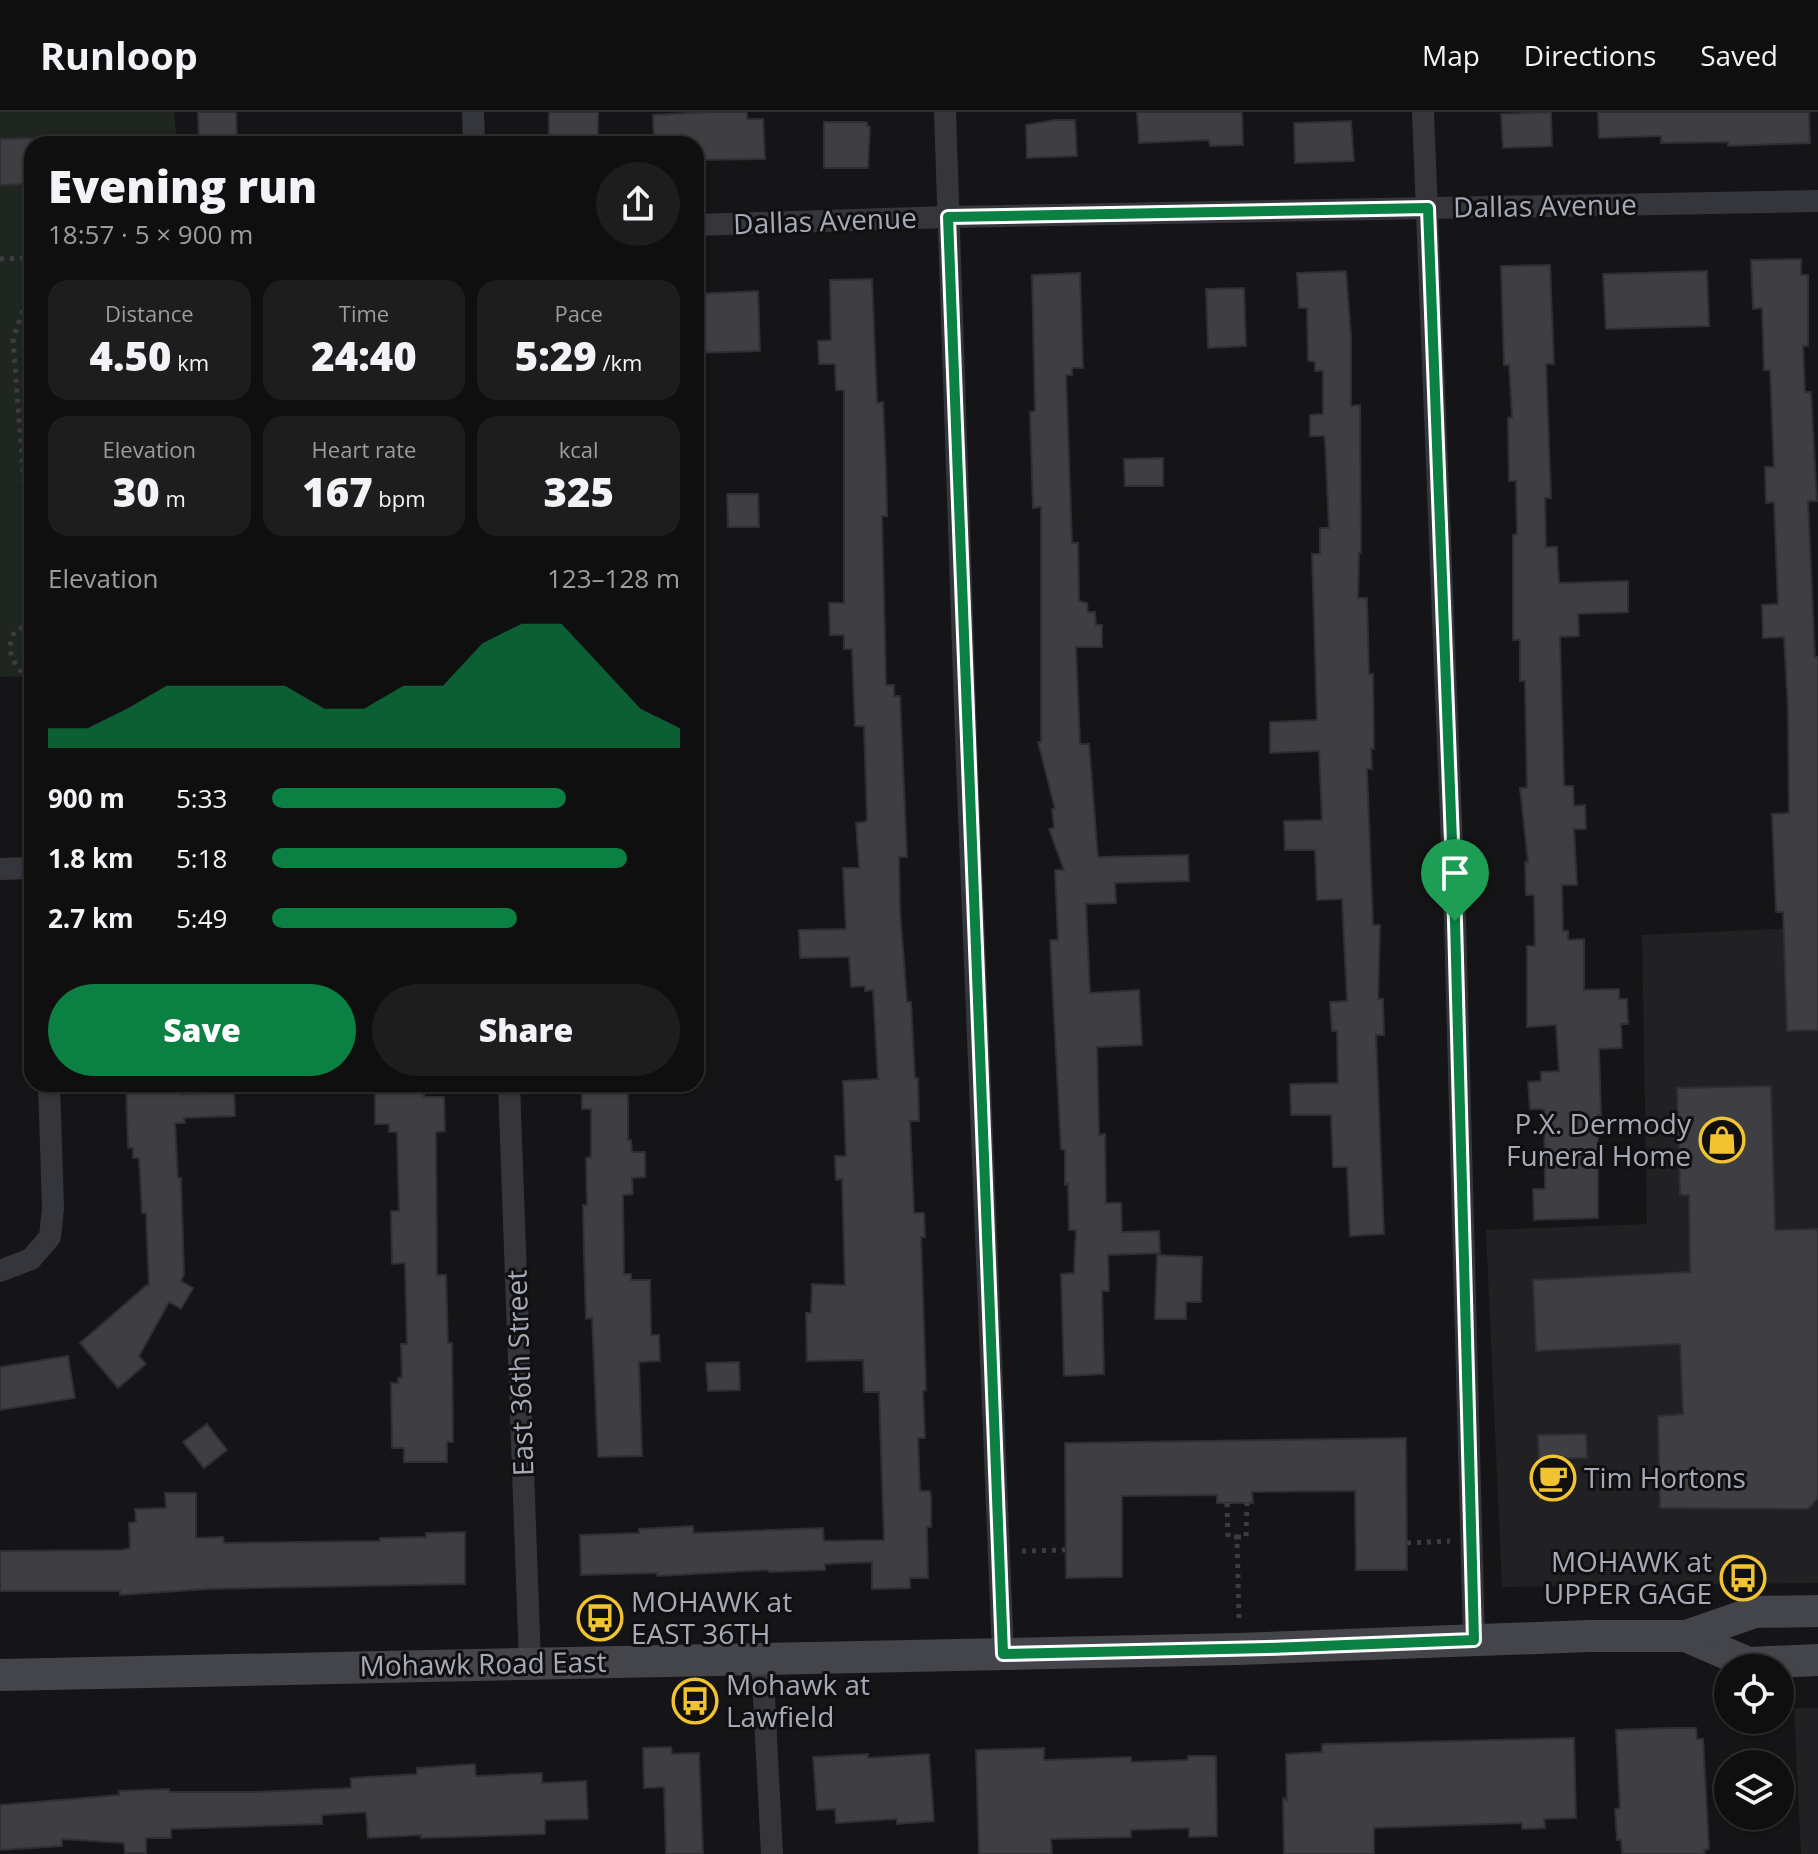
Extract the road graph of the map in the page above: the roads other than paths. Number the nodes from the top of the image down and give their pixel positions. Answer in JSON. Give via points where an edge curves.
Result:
{"nodes":[{"id":1,"x":473,"y":112,"type":"edge"},
{"id":2,"x":945,"y":112,"type":"edge"},
{"id":3,"x":1423,"y":112,"type":"edge"},
{"id":4,"x":474,"y":136,"type":"edge"},
{"id":5,"x":1818,"y":201,"type":"edge"},
{"id":6,"x":1428,"y":208,"type":"junction"},
{"id":7,"x":948,"y":217,"type":"junction"},
{"id":8,"x":704,"y":225,"type":"edge"},
{"id":9,"x":24,"y":868,"type":"edge"},
{"id":10,"x":0,"y":869,"type":"edge"},
{"id":11,"x":49,"y":1092,"type":"edge"},
{"id":12,"x":509,"y":1092,"type":"edge"},
{"id":13,"x":0,"y":1271,"type":"edge"},
{"id":14,"x":1818,"y":1611,"type":"edge"},
{"id":15,"x":1686,"y":1636,"type":"junction"},
{"id":16,"x":1474,"y":1640,"type":"junction"},
{"id":17,"x":1003,"y":1654,"type":"junction"},
{"id":18,"x":762,"y":1659,"type":"junction"},
{"id":19,"x":1818,"y":1660,"type":"edge"},
{"id":20,"x":530,"y":1663,"type":"junction"},
{"id":21,"x":0,"y":1675,"type":"edge"},
{"id":22,"x":772,"y":1854,"type":"edge"}],
"edges":[{"from":1,"to":4,"type":"street"},
{"from":2,"to":7,"type":"street"},
{"from":3,"to":6,"type":"street"},
{"from":5,"to":6,"type":"street","name":"Dallas Avenue"},
{"from":6,"to":7,"type":"street","name":"Dallas Avenue"},
{"from":6,"to":16,"type":"street","via":[[1455,921]]},
{"from":7,"to":8,"type":"street","name":"Dallas Avenue"},
{"from":7,"to":17,"type":"street"},
{"from":9,"to":10,"type":"street"},
{"from":11,"to":13,"type":"street","via":[[50,1237],[31,1259]]},
{"from":12,"to":20,"type":"street","name":"East 36th Street"},
{"from":14,"to":15,"type":"main road","name":"Mohawk Road East","via":[[1755,1612]]},
{"from":15,"to":16,"type":"main road","name":"Mohawk Road East"},
{"from":15,"to":19,"type":"main road","name":"Mohawk Road East","via":[[1748,1663]]},
{"from":16,"to":17,"type":"main road","name":"Mohawk Road East"},
{"from":17,"to":18,"type":"main road","name":"Mohawk Road East"},
{"from":18,"to":20,"type":"main road","name":"Mohawk Road East"},
{"from":18,"to":22,"type":"street"},
{"from":20,"to":21,"type":"main road","name":"Mohawk Road East"}]}
